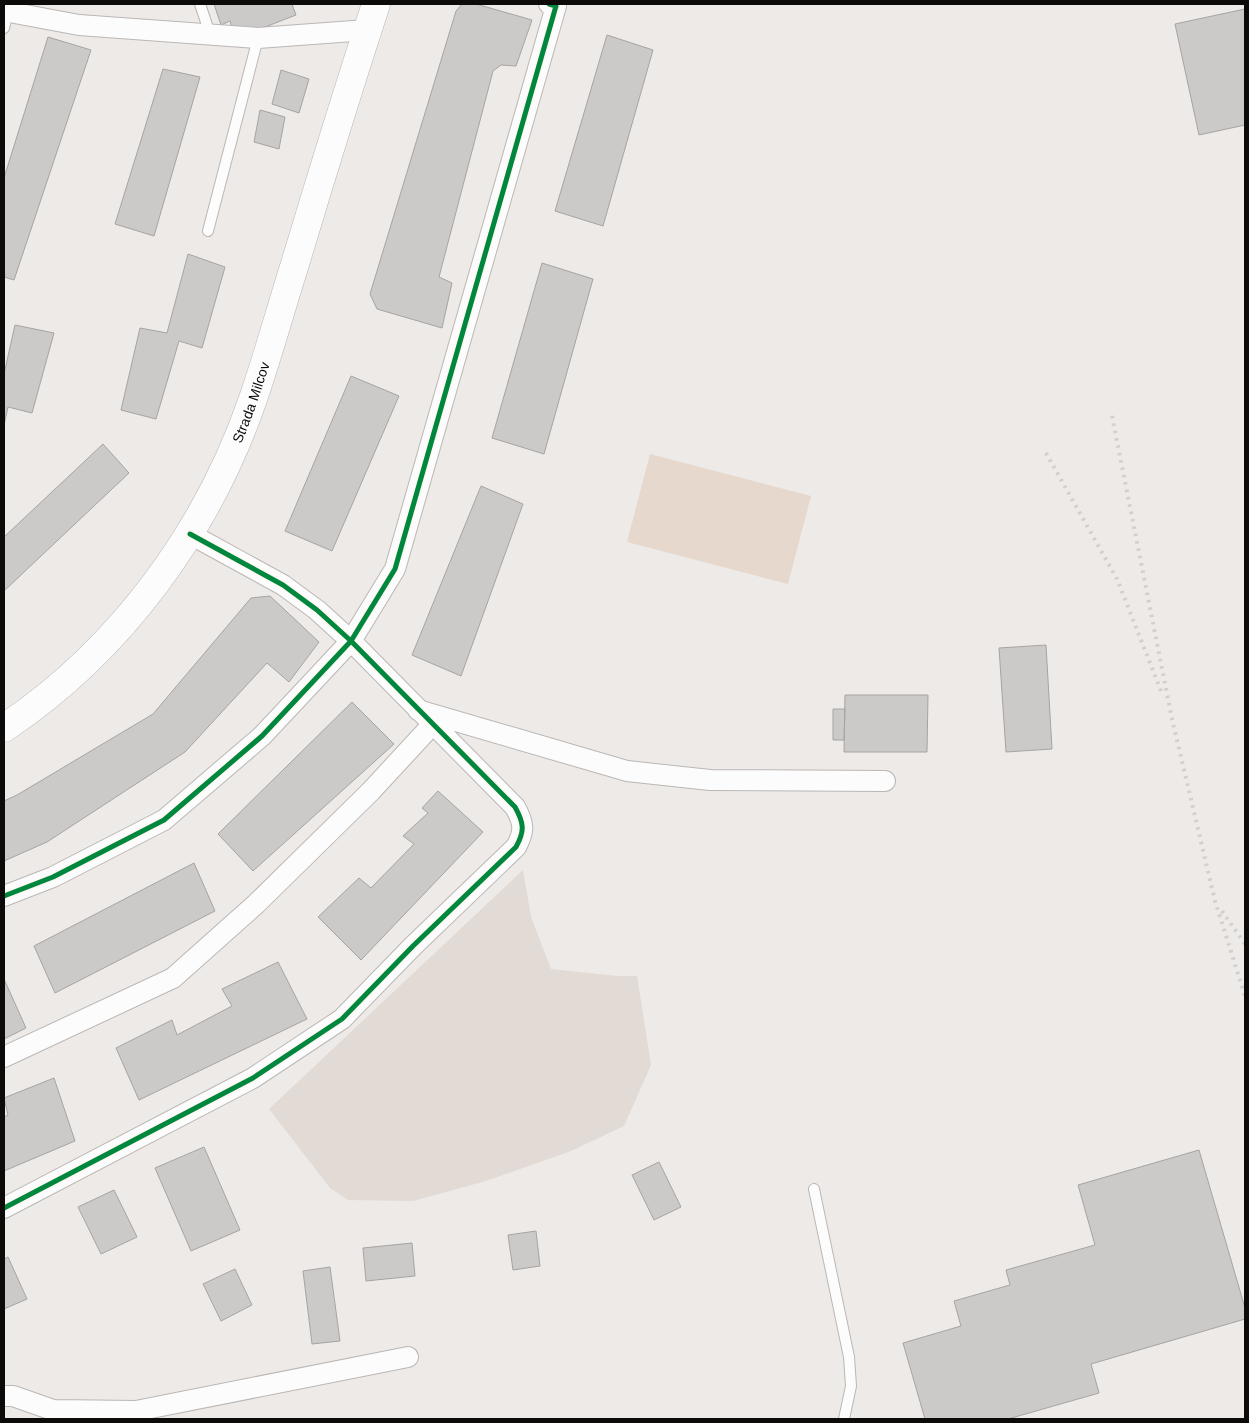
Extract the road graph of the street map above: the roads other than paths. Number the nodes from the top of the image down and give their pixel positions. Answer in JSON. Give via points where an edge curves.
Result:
{"nodes":[{"id":1,"x":200,"y":4,"type":"edge"},
{"id":2,"x":376,"y":4,"type":"edge"},
{"id":3,"x":549,"y":4,"type":"edge"},
{"id":4,"x":5,"y":17,"type":"edge"},
{"id":5,"x":367,"y":30,"type":"junction"},
{"id":6,"x":210,"y":34,"type":"junction"},
{"id":7,"x":258,"y":38,"type":"junction"},
{"id":8,"x":208,"y":231,"type":"dead end"},
{"id":9,"x":190,"y":534,"type":"junction"},
{"id":10,"x":351,"y":641,"type":"junction"},
{"id":11,"x":416,"y":709,"type":"junction"},
{"id":12,"x":432,"y":725,"type":"junction"},
{"id":13,"x":4,"y":728,"type":"edge"},
{"id":14,"x":885,"y":781,"type":"dead end"},
{"id":15,"x":4,"y":896,"type":"edge"},
{"id":16,"x":4,"y":1058,"type":"edge"},
{"id":17,"x":814,"y":1189,"type":"dead end"},
{"id":18,"x":4,"y":1208,"type":"edge"},
{"id":19,"x":408,"y":1357,"type":"dead end"},
{"id":20,"x":4,"y":1396,"type":"edge"},
{"id":21,"x":844,"y":1419,"type":"edge"}],
"edges":[{"from":1,"to":6,"type":"lane"},
{"from":2,"to":5,"type":"main road","name":"Strada Milcov"},
{"from":3,"to":10,"type":"street","via":[[556,6],[395,569]]},
{"from":4,"to":6,"type":"street"},
{"from":5,"to":7,"type":"street"},
{"from":5,"to":9,"type":"main road","name":"Strada Milcov","via":[[254,397],[213,493]]},
{"from":6,"to":7,"type":"street"},
{"from":7,"to":8,"type":"lane"},
{"from":9,"to":10,"type":"street","via":[[283,585]]},
{"from":9,"to":13,"type":"main road","name":"Strada Milcov","via":[[153,588],[103,646]]},
{"from":10,"to":11,"type":"street"},
{"from":10,"to":15,"type":"street","via":[[262,736],[164,820],[54,877]]},
{"from":11,"to":12,"type":"street"},
{"from":11,"to":14,"type":"street","via":[[627,771],[710,780]]},
{"from":12,"to":16,"type":"street","via":[[256,904],[173,978]]},
{"from":12,"to":18,"type":"street","via":[[515,807],[523,821],[524,834],[516,847],[342,1019],[253,1078]]},
{"from":17,"to":21,"type":"lane","via":[[849,1357],[851,1386]]},
{"from":19,"to":20,"type":"street","via":[[136,1411],[54,1410],[14,1396]]}]}
